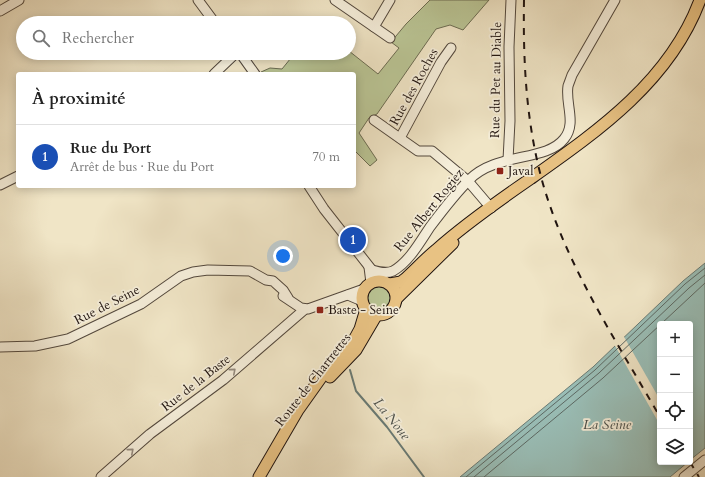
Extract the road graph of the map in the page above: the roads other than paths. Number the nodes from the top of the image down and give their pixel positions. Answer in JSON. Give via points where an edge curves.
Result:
{"nodes":[{"id":1,"x":19,"y":0,"type":"edge"},
{"id":2,"x":198,"y":0,"type":"edge"},
{"id":3,"x":335,"y":0,"type":"edge"},
{"id":4,"x":391,"y":0,"type":"edge"},
{"id":5,"x":511,"y":0,"type":"edge"},
{"id":6,"x":615,"y":0,"type":"edge"},
{"id":7,"x":700,"y":0,"type":"edge"},
{"id":8,"x":0,"y":11,"type":"edge"},
{"id":9,"x":210,"y":16,"type":"edge"},
{"id":10,"x":374,"y":27,"type":"junction"},
{"id":11,"x":390,"y":38,"type":"dead end"},
{"id":12,"x":451,"y":48,"type":"dead end"},
{"id":13,"x":229,"y":60,"type":"edge"},
{"id":14,"x":245,"y":60,"type":"edge"},
{"id":15,"x":216,"y":72,"type":"edge"},
{"id":16,"x":254,"y":72,"type":"edge"},
{"id":17,"x":374,"y":120,"type":"dead end"},
{"id":18,"x":400,"y":138,"type":"junction"},
{"id":19,"x":508,"y":160,"type":"junction"},
{"id":20,"x":16,"y":177,"type":"edge"},
{"id":21,"x":471,"y":184,"type":"junction"},
{"id":22,"x":0,"y":185,"type":"edge"},
{"id":23,"x":310,"y":188,"type":"edge"},
{"id":24,"x":491,"y":208,"type":"junction"},
{"id":25,"x":462,"y":229,"type":"junction"},
{"id":26,"x":371,"y":268,"type":"junction"},
{"id":27,"x":388,"y":283,"type":"junction"},
{"id":28,"x":368,"y":286,"type":"junction"},
{"id":29,"x":348,"y":295,"type":"junction"},
{"id":30,"x":397,"y":298,"type":"junction"},
{"id":31,"x":364,"y":305,"type":"junction"},
{"id":32,"x":305,"y":309,"type":"junction"},
{"id":33,"x":376,"y":316,"type":"junction"},
{"id":34,"x":0,"y":347,"type":"edge"},
{"id":35,"x":269,"y":460,"type":"junction"},
{"id":36,"x":705,"y":460,"type":"edge"},
{"id":37,"x":102,"y":477,"type":"edge"},
{"id":38,"x":259,"y":477,"type":"edge"},
{"id":39,"x":684,"y":477,"type":"edge"}],
"edges":[{"from":1,"to":8,"type":"street"},
{"from":2,"to":9,"type":"street"},
{"from":3,"to":10,"type":"street"},
{"from":4,"to":10,"type":"street"},
{"from":5,"to":19,"type":"street","name":"Rue du Pet au Diable"},
{"from":6,"to":19,"type":"street","name":"Rue Albert Rogiez","via":[[572,75],[568,86],[570,119],[568,133],[564,139],[549,150]]},
{"from":7,"to":24,"type":"main road","via":[[686,31],[655,74],[604,125]]},
{"from":10,"to":11,"type":"street"},
{"from":12,"to":18,"type":"street","name":"Rue des Roches"},
{"from":13,"to":15,"type":"street"},
{"from":14,"to":16,"type":"street"},
{"from":17,"to":18,"type":"street","name":"Rue des Roches"},
{"from":18,"to":21,"type":"street","name":"Rue des Roches","via":[[418,151],[432,151]]},
{"from":19,"to":21,"type":"street","name":"Rue Albert Rogiez","via":[[481,170]]},
{"from":20,"to":22,"type":"street"},
{"from":21,"to":24,"type":"street","name":"Rue des Roches"},
{"from":21,"to":26,"type":"street","name":"Rue Albert Rogiez","via":[[448,204],[397,268],[386,273]]},
{"from":23,"to":26,"type":"street","via":[[324,210]]},
{"from":24,"to":25,"type":"main road"},
{"from":25,"to":27,"type":"main road","via":[[401,282]]},
{"from":25,"to":30,"type":"main road","via":[[442,255]]},
{"from":26,"to":27,"type":"street"},
{"from":26,"to":28,"type":"street"},
{"from":27,"to":28,"type":"main road"},
{"from":27,"to":30,"type":"main road","via":[[394,288]]},
{"from":28,"to":29,"type":"street"},
{"from":28,"to":31,"type":"main road"},
{"from":29,"to":31,"type":"street"},
{"from":29,"to":32,"type":"street"},
{"from":30,"to":33,"type":"main road","via":[[391,312]]},
{"from":31,"to":33,"type":"main road"},
{"from":31,"to":35,"type":"main road","name":"Route de Chartrettes","via":[[360,329],[354,340],[325,372],[298,410]]},
{"from":32,"to":34,"type":"street","name":"Rue de Seine","via":[[297,306],[273,281],[266,280],[256,273],[244,270],[208,270],[181,276],[142,304],[68,339],[35,346]]},
{"from":37,"to":32,"type":"street","name":"Rue de la Baste","one_way":true,"via":[[150,434],[223,380]]},
{"from":33,"to":35,"type":"main road","name":"Route de Chartrettes","via":[[356,350],[333,373]]},
{"from":35,"to":38,"type":"main road","name":"Route de Chartrettes"},
{"from":36,"to":39,"type":"street"}]}
